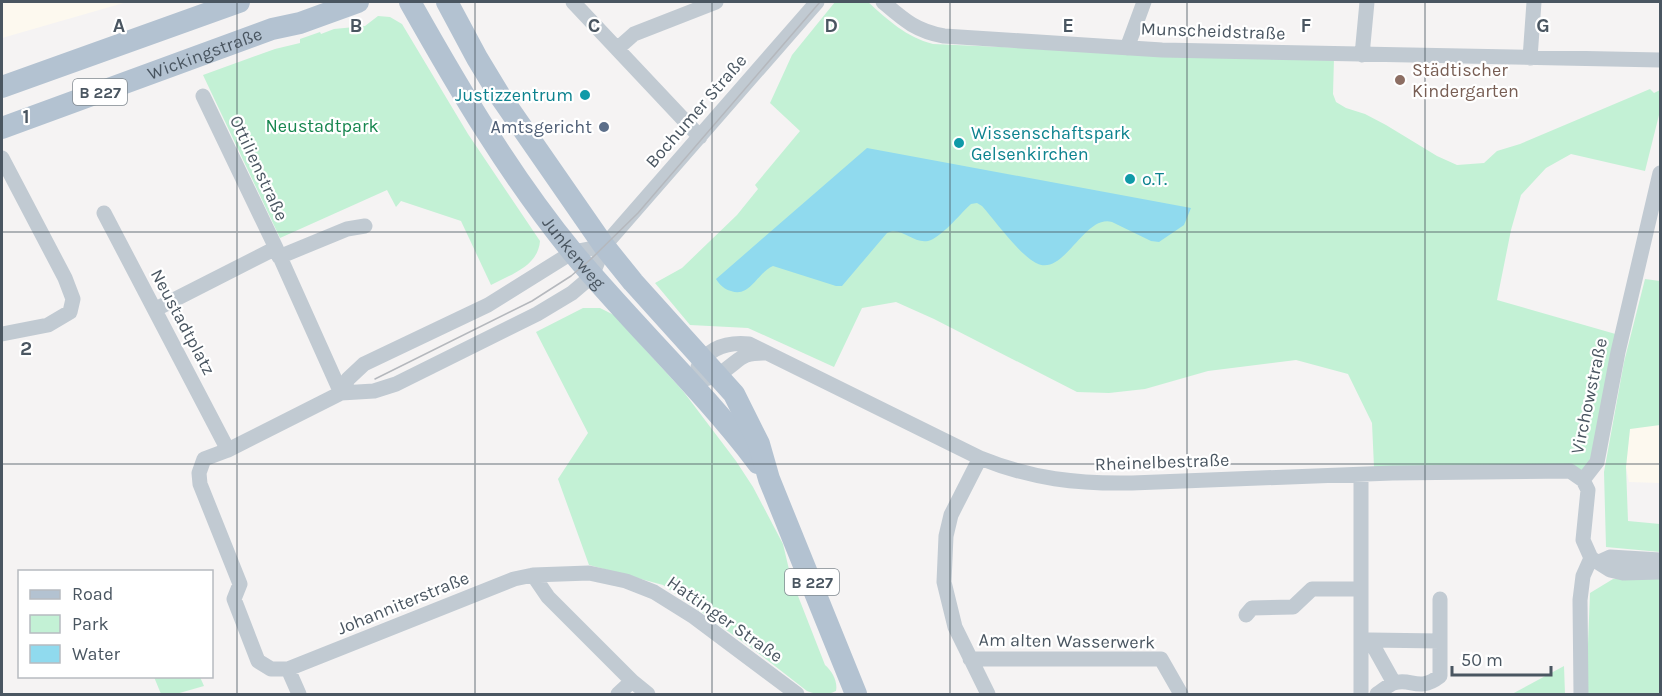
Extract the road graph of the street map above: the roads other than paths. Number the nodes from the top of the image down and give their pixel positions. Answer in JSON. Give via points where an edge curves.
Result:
{"nodes":[{"id":1,"x":239,"y":2,"type":"edge"},
{"id":2,"x":320,"y":2,"type":"edge"},
{"id":3,"x":358,"y":2,"type":"edge"},
{"id":4,"x":410,"y":2,"type":"edge"},
{"id":5,"x":447,"y":2,"type":"edge"},
{"id":6,"x":573,"y":2,"type":"edge"},
{"id":7,"x":716,"y":2,"type":"edge"},
{"id":8,"x":817,"y":2,"type":"edge"},
{"id":9,"x":883,"y":2,"type":"edge"},
{"id":10,"x":1144,"y":2,"type":"edge"},
{"id":11,"x":1367,"y":2,"type":"edge"},
{"id":12,"x":1534,"y":2,"type":"edge"},
{"id":13,"x":272,"y":29,"type":"junction"},
{"id":14,"x":1127,"y":48,"type":"junction"},
{"id":15,"x":618,"y":49,"type":"junction"},
{"id":16,"x":1362,"y":55,"type":"junction"},
{"id":17,"x":1530,"y":58,"type":"junction"},
{"id":18,"x":1660,"y":60,"type":"edge"},
{"id":19,"x":2,"y":87,"type":"edge"},
{"id":20,"x":203,"y":96,"type":"dead end"},
{"id":21,"x":2,"y":128,"type":"edge"},
{"id":22,"x":700,"y":137,"type":"junction"},
{"id":23,"x":2,"y":158,"type":"edge"},
{"id":24,"x":1660,"y":173,"type":"edge"},
{"id":25,"x":104,"y":213,"type":"dead end"},
{"id":26,"x":366,"y":226,"type":"dead end"},
{"id":27,"x":604,"y":246,"type":"junction"},
{"id":28,"x":278,"y":252,"type":"junction"},
{"id":29,"x":573,"y":252,"type":"junction"},
{"id":30,"x":592,"y":276,"type":"junction"},
{"id":31,"x":156,"y":309,"type":"junction"},
{"id":32,"x":2,"y":334,"type":"edge"},
{"id":33,"x":767,"y":353,"type":"junction"},
{"id":34,"x":710,"y":367,"type":"junction"},
{"id":35,"x":690,"y":383,"type":"junction"},
{"id":36,"x":341,"y":393,"type":"junction"},
{"id":37,"x":228,"y":450,"type":"junction"},
{"id":38,"x":980,"y":458,"type":"junction"},
{"id":39,"x":1360,"y":475,"type":"junction"},
{"id":40,"x":769,"y":478,"type":"junction"},
{"id":41,"x":1583,"y":480,"type":"junction"},
{"id":42,"x":1595,"y":560,"type":"junction"},
{"id":43,"x":1660,"y":560,"type":"edge"},
{"id":44,"x":1660,"y":572,"type":"edge"},
{"id":45,"x":533,"y":575,"type":"junction"},
{"id":46,"x":626,"y":581,"type":"joint"},
{"id":47,"x":1361,"y":589,"type":"junction"},
{"id":48,"x":1440,"y":599,"type":"dead end"},
{"id":49,"x":1246,"y":615,"type":"dead end"},
{"id":50,"x":1366,"y":640,"type":"junction"},
{"id":51,"x":1440,"y":641,"type":"junction"},
{"id":52,"x":969,"y":659,"type":"junction"},
{"id":53,"x":288,"y":669,"type":"junction"},
{"id":54,"x":632,"y":681,"type":"junction"},
{"id":55,"x":1395,"y":683,"type":"junction"},
{"id":56,"x":852,"y":692,"type":"edge"},
{"id":57,"x":298,"y":694,"type":"edge"},
{"id":58,"x":618,"y":694,"type":"edge"},
{"id":59,"x":648,"y":694,"type":"edge"},
{"id":60,"x":798,"y":694,"type":"edge"},
{"id":61,"x":988,"y":694,"type":"edge"},
{"id":62,"x":1181,"y":694,"type":"edge"},
{"id":63,"x":1361,"y":694,"type":"edge"},
{"id":64,"x":1377,"y":694,"type":"edge"},
{"id":65,"x":1581,"y":694,"type":"edge"}],
"edges":[{"from":1,"to":19,"type":"main road","name":"Wickingstraße","number":"B 227"},
{"from":2,"to":13,"type":"main road","name":"Wickingstraße"},
{"from":3,"to":13,"type":"main road","name":"Wickingstraße","number":"B 227"},
{"from":4,"to":29,"type":"main road","name":"Junkerweg","number":"B 227","via":[[492,141]]},
{"from":5,"to":27,"type":"main road","name":"Junkerweg","number":"B 227","via":[[500,96]]},
{"from":6,"to":15,"type":"street"},
{"from":7,"to":15,"type":"street","via":[[634,34]]},
{"from":8,"to":22,"type":"street","name":"Bochumer Straße"},
{"from":9,"to":14,"type":"street","name":"Munscheidstraße","via":[[927,33]]},
{"from":10,"to":14,"type":"street"},
{"from":11,"to":16,"type":"street"},
{"from":12,"to":17,"type":"street"},
{"from":13,"to":21,"type":"main road","name":"Wickingstraße","number":"B 227"},
{"from":14,"to":16,"type":"street","name":"Munscheidstraße"},
{"from":15,"to":22,"type":"street"},
{"from":16,"to":17,"type":"street","name":"Munscheidstraße"},
{"from":17,"to":18,"type":"street","name":"Munscheidstraße"},
{"from":20,"to":28,"type":"street","name":"Ottilienstraße"},
{"from":22,"to":27,"type":"street","name":"Bochumer Straße"},
{"from":23,"to":32,"type":"street","via":[[73,299],[70,312],[48,326]]},
{"from":24,"to":41,"type":"street","name":"Virchowstraße","via":[[1597,462]]},
{"from":25,"to":31,"type":"street","name":"Neustadtplatz"},
{"from":26,"to":28,"type":"street"},
{"from":27,"to":29,"type":"street","name":"Bochumer Straße"},
{"from":27,"to":30,"type":"street","name":"Bochumer Straße"},
{"from":27,"to":34,"type":"main road","name":"Junkerweg","number":"B 227"},
{"from":28,"to":31,"type":"street"},
{"from":28,"to":36,"type":"street","name":"Ottilienstraße"},
{"from":29,"to":30,"type":"main road","name":"Junkerweg","number":"B 227"},
{"from":29,"to":36,"type":"street","name":"Bochumer Straße","via":[[488,305],[363,364],[348,378]]},
{"from":30,"to":35,"type":"main road","name":"Junkerweg","number":"B 227"},
{"from":30,"to":36,"type":"street","name":"Bochumer Straße","via":[[537,314],[396,384]]},
{"from":31,"to":37,"type":"street","name":"Neustadtplatz"},
{"from":33,"to":34,"type":"street","name":"Rheinelbestraße","via":[[752,352]]},
{"from":33,"to":34,"type":"street","name":"Rheinelbestraße","via":[[749,344],[732,342],[716,348]]},
{"from":33,"to":38,"type":"street","name":"Rheinelbestraße"},
{"from":34,"to":35,"type":"street","name":"Rheinelbestraße"},
{"from":34,"to":35,"type":"street","name":"Rheinelbestraße"},
{"from":34,"to":40,"type":"main road","name":"Junkerweg","number":"B 227","via":[[747,416]]},
{"from":35,"to":40,"type":"main road","name":"Junkerweg","number":"B 227","via":[[734,431]]},
{"from":36,"to":37,"type":"street","name":"Bochumer Straße"},
{"from":37,"to":53,"type":"street","name":"Bochumer Straße","via":[[204,459],[200,484],[240,584],[234,599],[258,661],[271,669]]},
{"from":38,"to":39,"type":"street","name":"Rheinelbestraße","via":[[1035,476],[1091,484]]},
{"from":38,"to":52,"type":"street","name":"Am alten Wasserwerk","via":[[951,515],[943,559],[948,604]]},
{"from":39,"to":41,"type":"street","name":"Rheinelbestraße","via":[[1570,471]]},
{"from":39,"to":47,"type":"street"},
{"from":40,"to":56,"type":"main road","name":"Junkerweg","number":"B 227"},
{"from":41,"to":42,"type":"street","name":"Virchowstraße","via":[[1588,490],[1583,540]]},
{"from":42,"to":43,"type":"street","via":[[1610,556]]},
{"from":42,"to":44,"type":"street","via":[[1623,573]]},
{"from":42,"to":65,"type":"street","via":[[1582,576]]},
{"from":45,"to":46,"type":"street","name":"Johanniterstraße","via":[[589,573]]},
{"from":45,"to":53,"type":"street","name":"Johanniterstraße","via":[[514,579]]},
{"from":45,"to":54,"type":"street","via":[[548,597]]},
{"from":46,"to":60,"type":"street","name":"Hattinger Straße","via":[[654,592],[694,617]]},
{"from":47,"to":49,"type":"street","via":[[1311,589],[1293,607],[1252,608]]},
{"from":47,"to":50,"type":"street"},
{"from":48,"to":51,"type":"street"},
{"from":50,"to":51,"type":"street"},
{"from":50,"to":55,"type":"street"},
{"from":50,"to":63,"type":"street"},
{"from":51,"to":55,"type":"street","via":[[1440,676],[1423,685]]},
{"from":52,"to":61,"type":"street","name":"Am alten Wasserwerk"},
{"from":52,"to":62,"type":"street","name":"Am alten Wasserwerk","via":[[1161,659]]},
{"from":53,"to":57,"type":"street"},
{"from":54,"to":58,"type":"street"},
{"from":54,"to":59,"type":"street"},
{"from":55,"to":64,"type":"street"}]}
